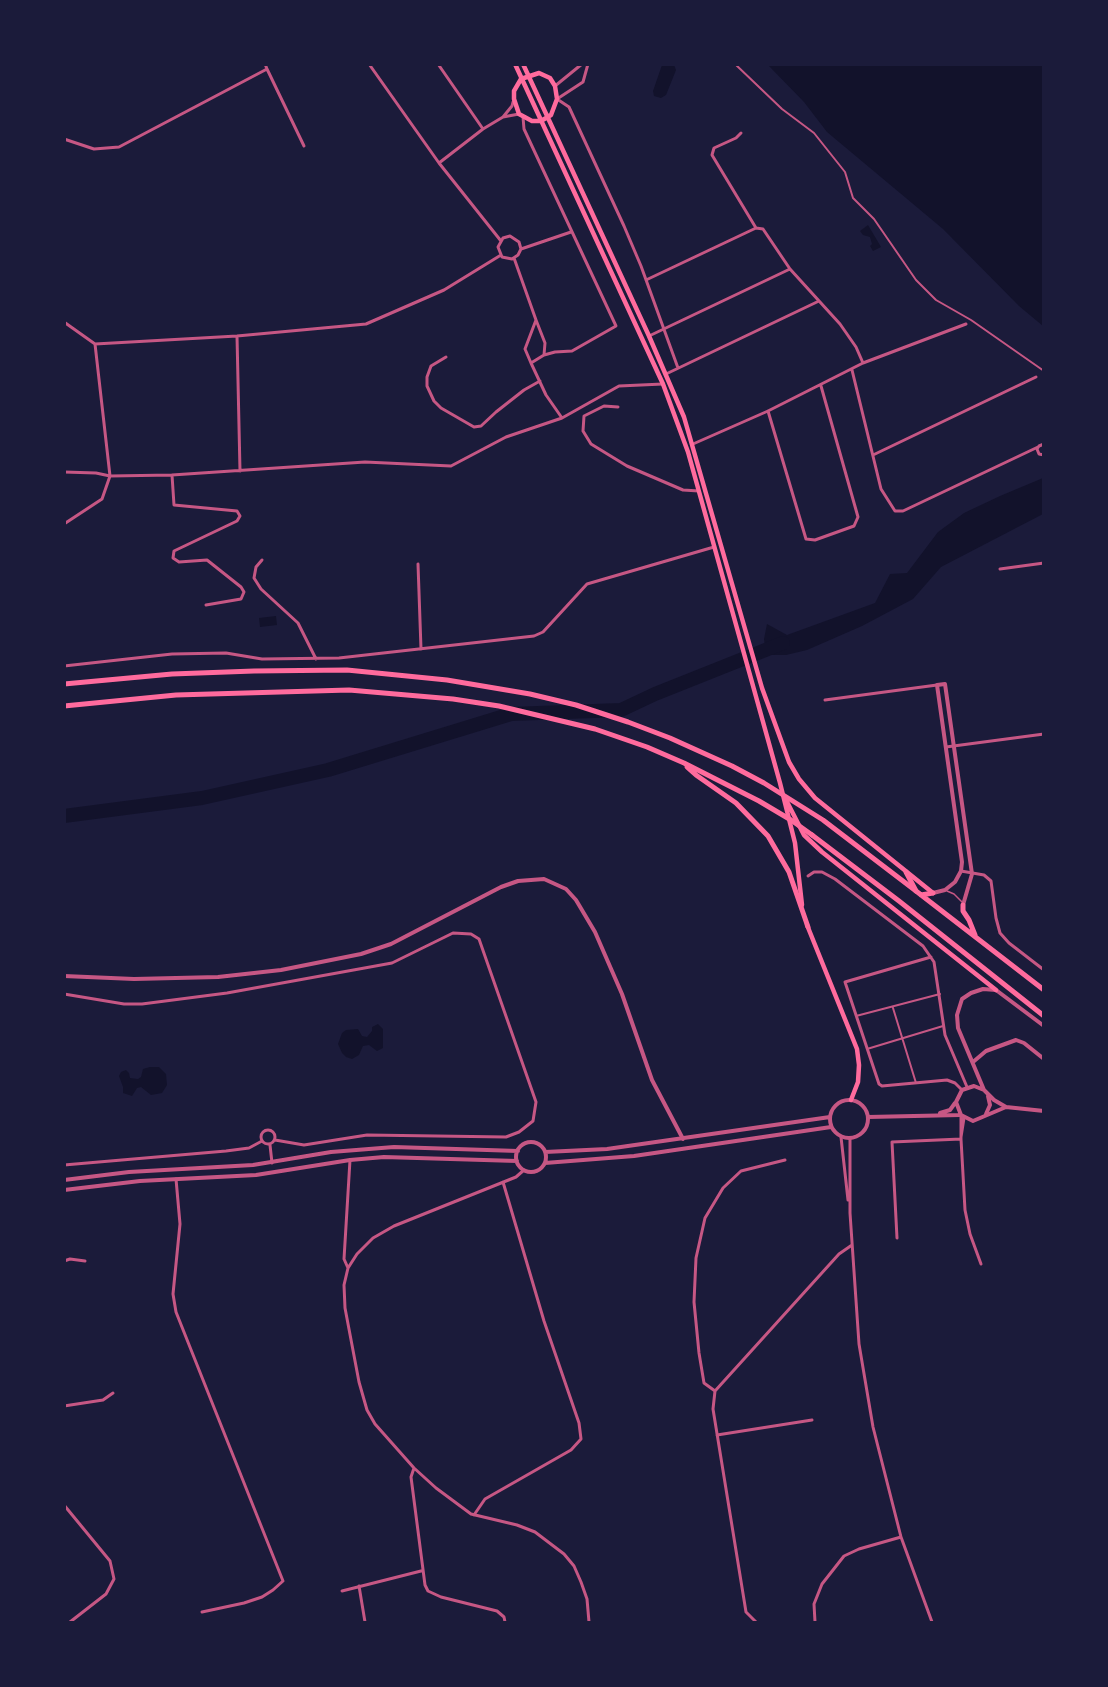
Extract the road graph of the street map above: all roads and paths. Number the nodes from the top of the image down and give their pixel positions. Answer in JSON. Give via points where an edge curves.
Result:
{"nodes":[{"id":1,"x":369,"y":64,"type":"edge"},
{"id":2,"x":438,"y":64,"type":"edge"},
{"id":3,"x":515,"y":64,"type":"edge"},
{"id":4,"x":523,"y":64,"type":"edge"},
{"id":5,"x":582,"y":64,"type":"edge"},
{"id":6,"x":588,"y":64,"type":"edge"},
{"id":7,"x":735,"y":64,"type":"edge"},
{"id":8,"x":266,"y":67,"type":"edge"},
{"id":9,"x":528,"y":76,"type":"junction"},
{"id":10,"x":521,"y":79,"type":"junction"},
{"id":11,"x":555,"y":86,"type":"junction"},
{"id":12,"x":514,"y":99,"type":"junction"},
{"id":13,"x":557,"y":99,"type":"junction"},
{"id":14,"x":521,"y":116,"type":"junction"},
{"id":15,"x":503,"y":117,"type":"junction"},
{"id":16,"x":547,"y":118,"type":"junction"},
{"id":17,"x":541,"y":121,"type":"junction"},
{"id":18,"x":483,"y":129,"type":"junction"},
{"id":19,"x":741,"y":133,"type":"dead end"},
{"id":20,"x":64,"y":139,"type":"edge"},
{"id":21,"x":304,"y":146,"type":"dead end"},
{"id":22,"x":439,"y":163,"type":"junction"},
{"id":23,"x":756,"y":228,"type":"junction"},
{"id":24,"x":571,"y":232,"type":"junction"},
{"id":25,"x":501,"y":240,"type":"junction"},
{"id":26,"x":521,"y":249,"type":"junction"},
{"id":27,"x":501,"y":255,"type":"junction"},
{"id":28,"x":514,"y":258,"type":"junction"},
{"id":29,"x":790,"y":269,"type":"junction"},
{"id":30,"x":646,"y":280,"type":"junction"},
{"id":31,"x":819,"y":301,"type":"junction"},
{"id":32,"x":536,"y":320,"type":"junction"},
{"id":33,"x":64,"y":322,"type":"edge"},
{"id":34,"x":966,"y":324,"type":"dead end"},
{"id":35,"x":663,"y":330,"type":"junction"},
{"id":36,"x":237,"y":336,"type":"junction"},
{"id":37,"x":649,"y":336,"type":"junction"},
{"id":38,"x":95,"y":344,"type":"junction"},
{"id":39,"x":544,"y":355,"type":"junction"},
{"id":40,"x":446,"y":357,"type":"dead end"},
{"id":41,"x":531,"y":363,"type":"junction"},
{"id":42,"x":863,"y":363,"type":"junction"},
{"id":43,"x":678,"y":368,"type":"junction"},
{"id":44,"x":852,"y":370,"type":"junction"},
{"id":45,"x":1044,"y":371,"type":"edge"},
{"id":46,"x":666,"y":374,"type":"junction"},
{"id":47,"x":1036,"y":377,"type":"dead end"},
{"id":48,"x":540,"y":381,"type":"junction"},
{"id":49,"x":663,"y":384,"type":"junction"},
{"id":50,"x":821,"y":386,"type":"junction"},
{"id":51,"x":618,"y":407,"type":"dead end"},
{"id":52,"x":768,"y":411,"type":"junction"},
{"id":53,"x":562,"y":418,"type":"junction"},
{"id":54,"x":693,"y":444,"type":"junction"},
{"id":55,"x":1043,"y":444,"type":"edge"},
{"id":56,"x":1038,"y":447,"type":"junction"},
{"id":57,"x":873,"y":455,"type":"junction"},
{"id":58,"x":1044,"y":455,"type":"edge"},
{"id":59,"x":240,"y":471,"type":"junction"},
{"id":60,"x":64,"y":472,"type":"edge"},
{"id":61,"x":172,"y":475,"type":"junction"},
{"id":62,"x":110,"y":476,"type":"junction"},
{"id":63,"x":699,"y":491,"type":"junction"},
{"id":64,"x":64,"y":524,"type":"edge"},
{"id":65,"x":714,"y":547,"type":"junction"},
{"id":66,"x":262,"y":560,"type":"dead end"},
{"id":67,"x":1044,"y":563,"type":"edge"},
{"id":68,"x":418,"y":564,"type":"dead end"},
{"id":69,"x":1000,"y":569,"type":"dead end"},
{"id":70,"x":206,"y":605,"type":"dead end"},
{"id":71,"x":421,"y":649,"type":"junction"},
{"id":72,"x":316,"y":659,"type":"junction"},
{"id":73,"x":64,"y":666,"type":"edge"},
{"id":74,"x":64,"y":684,"type":"edge"},
{"id":75,"x":937,"y":685,"type":"junction"},
{"id":76,"x":825,"y":700,"type":"dead end"},
{"id":77,"x":64,"y":706,"type":"edge"},
{"id":78,"x":952,"y":730,"type":"junction"},
{"id":79,"x":944,"y":731,"type":"junction"},
{"id":80,"x":1044,"y":734,"type":"edge"},
{"id":81,"x":955,"y":746,"type":"junction"},
{"id":82,"x":946,"y":747,"type":"junction"},
{"id":83,"x":684,"y":763,"type":"junction"},
{"id":84,"x":783,"y":794,"type":"junction"},
{"id":85,"x":967,"y":842,"type":"junction"},
{"id":86,"x":959,"y":843,"type":"junction"},
{"id":87,"x":961,"y":871,"type":"junction"},
{"id":88,"x":906,"y":872,"type":"junction"},
{"id":89,"x":972,"y":874,"type":"junction"},
{"id":90,"x":808,"y":876,"type":"dead end"},
{"id":91,"x":945,"y":890,"type":"junction"},
{"id":92,"x":919,"y":893,"type":"junction"},
{"id":93,"x":933,"y":893,"type":"junction"},
{"id":94,"x":963,"y":905,"type":"junction"},
{"id":95,"x":808,"y":927,"type":"junction"},
{"id":96,"x":975,"y":936,"type":"junction"},
{"id":97,"x":931,"y":957,"type":"junction"},
{"id":98,"x":1044,"y":970,"type":"edge"},
{"id":99,"x":64,"y":976,"type":"edge"},
{"id":100,"x":996,"y":990,"type":"junction"},
{"id":101,"x":1044,"y":990,"type":"edge"},
{"id":102,"x":64,"y":994,"type":"edge"},
{"id":103,"x":940,"y":994,"type":"junction"},
{"id":104,"x":892,"y":1008,"type":"junction"},
{"id":105,"x":856,"y":1016,"type":"junction"},
{"id":106,"x":1044,"y":1016,"type":"edge"},
{"id":107,"x":943,"y":1026,"type":"junction"},
{"id":108,"x":1044,"y":1026,"type":"edge"},
{"id":109,"x":902,"y":1039,"type":"junction"},
{"id":110,"x":867,"y":1049,"type":"junction"},
{"id":111,"x":1044,"y":1059,"type":"edge"},
{"id":112,"x":973,"y":1062,"type":"junction"},
{"id":113,"x":915,"y":1083,"type":"junction"},
{"id":114,"x":967,"y":1087,"type":"junction"},
{"id":115,"x":962,"y":1090,"type":"junction"},
{"id":116,"x":984,"y":1090,"type":"junction"},
{"id":117,"x":988,"y":1094,"type":"junction"},
{"id":118,"x":851,"y":1100,"type":"junction"},
{"id":119,"x":956,"y":1102,"type":"junction"},
{"id":120,"x":1006,"y":1107,"type":"junction"},
{"id":121,"x":1044,"y":1111,"type":"edge"},
{"id":122,"x":937,"y":1114,"type":"junction"},
{"id":123,"x":986,"y":1115,"type":"junction"},
{"id":124,"x":961,"y":1116,"type":"junction"},
{"id":125,"x":830,"y":1117,"type":"junction"},
{"id":126,"x":868,"y":1117,"type":"junction"},
{"id":127,"x":831,"y":1127,"type":"junction"},
{"id":128,"x":841,"y":1137,"type":"junction"},
{"id":129,"x":683,"y":1139,"type":"junction"},
{"id":130,"x":850,"y":1139,"type":"junction"},
{"id":131,"x":961,"y":1139,"type":"junction"},
{"id":132,"x":275,"y":1140,"type":"junction"},
{"id":133,"x":262,"y":1141,"type":"junction"},
{"id":134,"x":270,"y":1145,"type":"junction"},
{"id":135,"x":518,"y":1151,"type":"junction"},
{"id":136,"x":545,"y":1152,"type":"junction"},
{"id":137,"x":350,"y":1160,"type":"junction"},
{"id":138,"x":785,"y":1160,"type":"dead end"},
{"id":139,"x":517,"y":1161,"type":"junction"},
{"id":140,"x":272,"y":1163,"type":"junction"},
{"id":141,"x":545,"y":1163,"type":"junction"},
{"id":142,"x":64,"y":1166,"type":"edge"},
{"id":143,"x":524,"y":1170,"type":"junction"},
{"id":144,"x":176,"y":1179,"type":"junction"},
{"id":145,"x":64,"y":1180,"type":"edge"},
{"id":146,"x":503,"y":1182,"type":"junction"},
{"id":147,"x":64,"y":1190,"type":"edge"},
{"id":148,"x":850,"y":1213,"type":"junction"},
{"id":149,"x":897,"y":1238,"type":"dead end"},
{"id":150,"x":852,"y":1245,"type":"junction"},
{"id":151,"x":64,"y":1261,"type":"edge"},
{"id":152,"x":85,"y":1261,"type":"dead end"},
{"id":153,"x":981,"y":1264,"type":"dead end"},
{"id":154,"x":348,"y":1268,"type":"junction"},
{"id":155,"x":715,"y":1391,"type":"junction"},
{"id":156,"x":113,"y":1393,"type":"dead end"},
{"id":157,"x":64,"y":1406,"type":"edge"},
{"id":158,"x":812,"y":1420,"type":"dead end"},
{"id":159,"x":717,"y":1435,"type":"junction"},
{"id":160,"x":414,"y":1468,"type":"junction"},
{"id":161,"x":64,"y":1505,"type":"edge"},
{"id":162,"x":474,"y":1515,"type":"junction"},
{"id":163,"x":901,"y":1537,"type":"junction"},
{"id":164,"x":421,"y":1571,"type":"junction"},
{"id":165,"x":359,"y":1586,"type":"junction"},
{"id":166,"x":342,"y":1591,"type":"dead end"},
{"id":167,"x":202,"y":1612,"type":"dead end"},
{"id":168,"x":70,"y":1623,"type":"edge"},
{"id":169,"x":365,"y":1623,"type":"edge"},
{"id":170,"x":505,"y":1623,"type":"edge"},
{"id":171,"x":589,"y":1623,"type":"edge"},
{"id":172,"x":756,"y":1623,"type":"edge"},
{"id":173,"x":815,"y":1623,"type":"edge"},
{"id":174,"x":932,"y":1623,"type":"edge"}],
"edges":[{"from":1,"to":22,"type":"street"},
{"from":2,"to":18,"type":"street"},
{"from":3,"to":10,"type":"main road"},
{"from":4,"to":9,"type":"main road"},
{"from":5,"to":11,"type":"street"},
{"from":6,"to":13,"type":"street","via":[[583,82]]},
{"from":7,"to":45,"type":"street","via":[[814,134],[845,172],[853,198],[874,219],[916,280],[936,300]]},
{"from":8,"to":20,"type":"street","via":[[119,147],[94,149]]},
{"from":8,"to":21,"type":"street"},
{"from":9,"to":10,"type":"main road"},
{"from":9,"to":11,"type":"main road","via":[[545,75]]},
{"from":9,"to":16,"type":"main road"},
{"from":10,"to":12,"type":"main road"},
{"from":10,"to":17,"type":"main road"},
{"from":11,"to":13,"type":"main road"},
{"from":12,"to":14,"type":"main road"},
{"from":12,"to":15,"type":"street"},
{"from":13,"to":16,"type":"main road"},
{"from":13,"to":30,"type":"street","via":[[569,107]]},
{"from":14,"to":15,"type":"street"},
{"from":14,"to":17,"type":"main road"},
{"from":14,"to":24,"type":"street"},
{"from":15,"to":18,"type":"street"},
{"from":16,"to":17,"type":"main road"},
{"from":16,"to":37,"type":"main road"},
{"from":17,"to":49,"type":"main road"},
{"from":18,"to":22,"type":"street"},
{"from":19,"to":23,"type":"street","via":[[714,148],[712,155]]},
{"from":22,"to":25,"type":"street"},
{"from":23,"to":29,"type":"street","via":[[764,229]]},
{"from":23,"to":30,"type":"street"},
{"from":24,"to":26,"type":"street"},
{"from":24,"to":39,"type":"street","via":[[616,326],[573,351]]},
{"from":25,"to":26,"type":"street","via":[[514,237]]},
{"from":25,"to":27,"type":"street"},
{"from":26,"to":28,"type":"street"},
{"from":27,"to":28,"type":"street"},
{"from":27,"to":36,"type":"street","via":[[444,290],[366,324]]},
{"from":28,"to":32,"type":"street"},
{"from":29,"to":31,"type":"street"},
{"from":29,"to":35,"type":"street"},
{"from":30,"to":35,"type":"street"},
{"from":31,"to":42,"type":"street","via":[[840,324]]},
{"from":31,"to":43,"type":"street"},
{"from":32,"to":39,"type":"street","via":[[545,343]]},
{"from":32,"to":41,"type":"street","via":[[525,349]]},
{"from":33,"to":38,"type":"street"},
{"from":34,"to":42,"type":"street"},
{"from":35,"to":37,"type":"street"},
{"from":35,"to":43,"type":"street"},
{"from":36,"to":38,"type":"street"},
{"from":36,"to":59,"type":"street"},
{"from":37,"to":46,"type":"main road"},
{"from":38,"to":62,"type":"street"},
{"from":39,"to":41,"type":"street"},
{"from":40,"to":48,"type":"street","via":[[431,366],[427,387],[441,408],[474,427],[481,426]]},
{"from":41,"to":48,"type":"street"},
{"from":42,"to":44,"type":"street"},
{"from":43,"to":46,"type":"street"},
{"from":44,"to":50,"type":"street"},
{"from":44,"to":57,"type":"street"},
{"from":46,"to":54,"type":"main road"},
{"from":47,"to":57,"type":"street"},
{"from":48,"to":53,"type":"street"},
{"from":49,"to":53,"type":"street","via":[[619,386]]},
{"from":49,"to":63,"type":"main road"},
{"from":50,"to":52,"type":"street"},
{"from":50,"to":52,"type":"street","via":[[858,517],[854,526],[815,540],[806,539]]},
{"from":51,"to":63,"type":"street","via":[[604,405],[584,416],[583,431],[591,444],[627,466],[683,490]]},
{"from":52,"to":54,"type":"street"},
{"from":53,"to":59,"type":"street","via":[[506,437],[451,466],[365,462]]},
{"from":54,"to":88,"type":"main road","via":[[739,612],[784,752],[799,779],[826,807]]},
{"from":55,"to":56,"type":"street"},
{"from":56,"to":57,"type":"street","via":[[903,511],[895,511],[881,489]]},
{"from":56,"to":58,"type":"street"},
{"from":59,"to":61,"type":"street"},
{"from":60,"to":62,"type":"street"},
{"from":61,"to":62,"type":"street"},
{"from":61,"to":70,"type":"street","via":[[174,505],[237,511],[240,516],[237,521],[174,551],[173,558],[179,562],[207,561],[242,587],[241,599]]},
{"from":62,"to":64,"type":"street","via":[[102,499]]},
{"from":63,"to":65,"type":"main road"},
{"from":65,"to":71,"type":"street","via":[[586,584],[543,632],[534,636]]},
{"from":65,"to":84,"type":"main road"},
{"from":66,"to":72,"type":"street","via":[[254,578],[298,623]]},
{"from":67,"to":69,"type":"street"},
{"from":68,"to":71,"type":"street"},
{"from":71,"to":72,"type":"street"},
{"from":72,"to":73,"type":"street","via":[[172,654]]},
{"from":74,"to":92,"type":"highway","via":[[183,674],[347,670],[447,680],[576,705],[670,738],[732,766],[792,800]]},
{"from":75,"to":76,"type":"street"},
{"from":75,"to":78,"type":"street","via":[[945,684]]},
{"from":75,"to":79,"type":"street"},
{"from":77,"to":83,"type":"highway","via":[[176,695],[349,690],[453,699],[548,716],[647,747]]},
{"from":78,"to":79,"type":"street"},
{"from":78,"to":81,"type":"street"},
{"from":79,"to":82,"type":"street"},
{"from":80,"to":81,"type":"street"},
{"from":81,"to":82,"type":"street"},
{"from":81,"to":85,"type":"street"},
{"from":82,"to":86,"type":"street"},
{"from":83,"to":95,"type":"highway","via":[[736,803],[768,836],[789,872]]},
{"from":83,"to":106,"type":"highway","via":[[791,819]]},
{"from":84,"to":95,"type":"main road"},
{"from":84,"to":100,"type":"main road","via":[[804,835]]},
{"from":85,"to":86,"type":"street"},
{"from":85,"to":89,"type":"street"},
{"from":86,"to":87,"type":"street"},
{"from":87,"to":89,"type":"street"},
{"from":87,"to":91,"type":"street"},
{"from":88,"to":92,"type":"highway"},
{"from":88,"to":93,"type":"main road"},
{"from":89,"to":94,"type":"street"},
{"from":89,"to":98,"type":"street","via":[[984,875],[991,881],[1000,933]]},
{"from":90,"to":97,"type":"street","via":[[822,872],[835,879],[923,946]]},
{"from":91,"to":93,"type":"street"},
{"from":91,"to":94,"type":"lane"},
{"from":92,"to":93,"type":"highway"},
{"from":92,"to":96,"type":"highway"},
{"from":94,"to":96,"type":"highway"},
{"from":95,"to":118,"type":"main road","via":[[856,1049],[858,1082]]},
{"from":96,"to":101,"type":"highway"},
{"from":97,"to":103,"type":"street"},
{"from":97,"to":105,"type":"street","via":[[845,982]]},
{"from":99,"to":129,"type":"street","via":[[208,978],[281,970],[361,954],[392,944],[501,887],[544,879],[566,889],[595,932],[652,1080]]},
{"from":100,"to":108,"type":"street"},
{"from":100,"to":112,"type":"street","via":[[971,993],[958,1007],[958,1028]]},
{"from":102,"to":132,"type":"street","via":[[142,1004],[226,993],[392,963],[448,934],[471,934],[479,939],[536,1102],[533,1121],[506,1137],[367,1135],[304,1145]]},
{"from":103,"to":104,"type":"street"},
{"from":103,"to":107,"type":"street"},
{"from":104,"to":105,"type":"street"},
{"from":104,"to":109,"type":"street"},
{"from":105,"to":110,"type":"street"},
{"from":107,"to":109,"type":"street"},
{"from":107,"to":114,"type":"street"},
{"from":109,"to":110,"type":"street"},
{"from":109,"to":113,"type":"street"},
{"from":110,"to":113,"type":"street","via":[[879,1084]]},
{"from":111,"to":112,"type":"street","via":[[1020,1040],[986,1051]]},
{"from":112,"to":116,"type":"street"},
{"from":113,"to":115,"type":"street","via":[[947,1080]]},
{"from":114,"to":115,"type":"street"},
{"from":114,"to":116,"type":"street"},
{"from":115,"to":119,"type":"street"},
{"from":116,"to":117,"type":"street"},
{"from":117,"to":120,"type":"street"},
{"from":117,"to":123,"type":"street","via":[[990,1105]]},
{"from":118,"to":125,"type":"street","via":[[843,1101]]},
{"from":118,"to":126,"type":"street","via":[[864,1107]]},
{"from":119,"to":122,"type":"street","via":[[950,1110]]},
{"from":119,"to":124,"type":"street"},
{"from":120,"to":121,"type":"street"},
{"from":120,"to":123,"type":"street"},
{"from":122,"to":124,"type":"street"},
{"from":122,"to":126,"type":"street"},
{"from":123,"to":124,"type":"street","via":[[977,1120]]},
{"from":124,"to":131,"type":"street"},
{"from":125,"to":127,"type":"street"},
{"from":125,"to":129,"type":"street"},
{"from":126,"to":130,"type":"street","via":[[866,1129]]},
{"from":127,"to":128,"type":"street"},
{"from":127,"to":141,"type":"street","via":[[634,1156]]},
{"from":128,"to":130,"type":"street"},
{"from":128,"to":148,"type":"street"},
{"from":129,"to":136,"type":"street"},
{"from":130,"to":148,"type":"street"},
{"from":131,"to":149,"type":"street","via":[[892,1142]]},
{"from":131,"to":153,"type":"street","via":[[965,1210]]},
{"from":132,"to":133,"type":"street","via":[[274,1133],[267,1130]]},
{"from":132,"to":134,"type":"street"},
{"from":133,"to":134,"type":"street"},
{"from":133,"to":142,"type":"street","via":[[249,1148],[226,1151]]},
{"from":134,"to":140,"type":"street"},
{"from":135,"to":136,"type":"street","via":[[524,1144],[534,1143]]},
{"from":135,"to":139,"type":"street"},
{"from":135,"to":140,"type":"street","via":[[394,1147],[331,1152]]},
{"from":136,"to":141,"type":"street"},
{"from":137,"to":139,"type":"street","via":[[414,1156]]},
{"from":137,"to":144,"type":"street","via":[[256,1175]]},
{"from":137,"to":154,"type":"street","via":[[344,1259]]},
{"from":138,"to":155,"type":"street","via":[[741,1171],[723,1188],[705,1218],[696,1258],[694,1302],[704,1383]]},
{"from":139,"to":143,"type":"street"},
{"from":140,"to":145,"type":"street"},
{"from":141,"to":143,"type":"street","via":[[533,1172]]},
{"from":143,"to":146,"type":"street"},
{"from":144,"to":147,"type":"street"},
{"from":144,"to":167,"type":"street","via":[[180,1224],[173,1294],[176,1312],[283,1581],[262,1597]]},
{"from":146,"to":154,"type":"street","via":[[394,1226],[373,1238]]},
{"from":146,"to":162,"type":"street","via":[[579,1423],[580,1439],[571,1450],[485,1499]]},
{"from":148,"to":150,"type":"street"},
{"from":150,"to":155,"type":"street","via":[[839,1254]]},
{"from":150,"to":163,"type":"street","via":[[859,1344],[873,1427]]},
{"from":151,"to":152,"type":"street"},
{"from":154,"to":160,"type":"street","via":[[345,1308],[367,1410]]},
{"from":155,"to":159,"type":"street"},
{"from":156,"to":157,"type":"street","via":[[103,1400]]},
{"from":158,"to":159,"type":"street"},
{"from":159,"to":172,"type":"street","via":[[746,1612]]},
{"from":160,"to":162,"type":"street"},
{"from":160,"to":164,"type":"street","via":[[411,1477]]},
{"from":161,"to":168,"type":"street","via":[[110,1561],[114,1579],[106,1594]]},
{"from":162,"to":171,"type":"street","via":[[535,1532],[564,1554],[581,1582]]},
{"from":163,"to":173,"type":"street","via":[[844,1556],[822,1584],[814,1604]]},
{"from":163,"to":174,"type":"street"},
{"from":164,"to":165,"type":"street"},
{"from":164,"to":170,"type":"street","via":[[428,1591],[497,1611]]},
{"from":165,"to":166,"type":"street"},
{"from":165,"to":169,"type":"street"}]}
